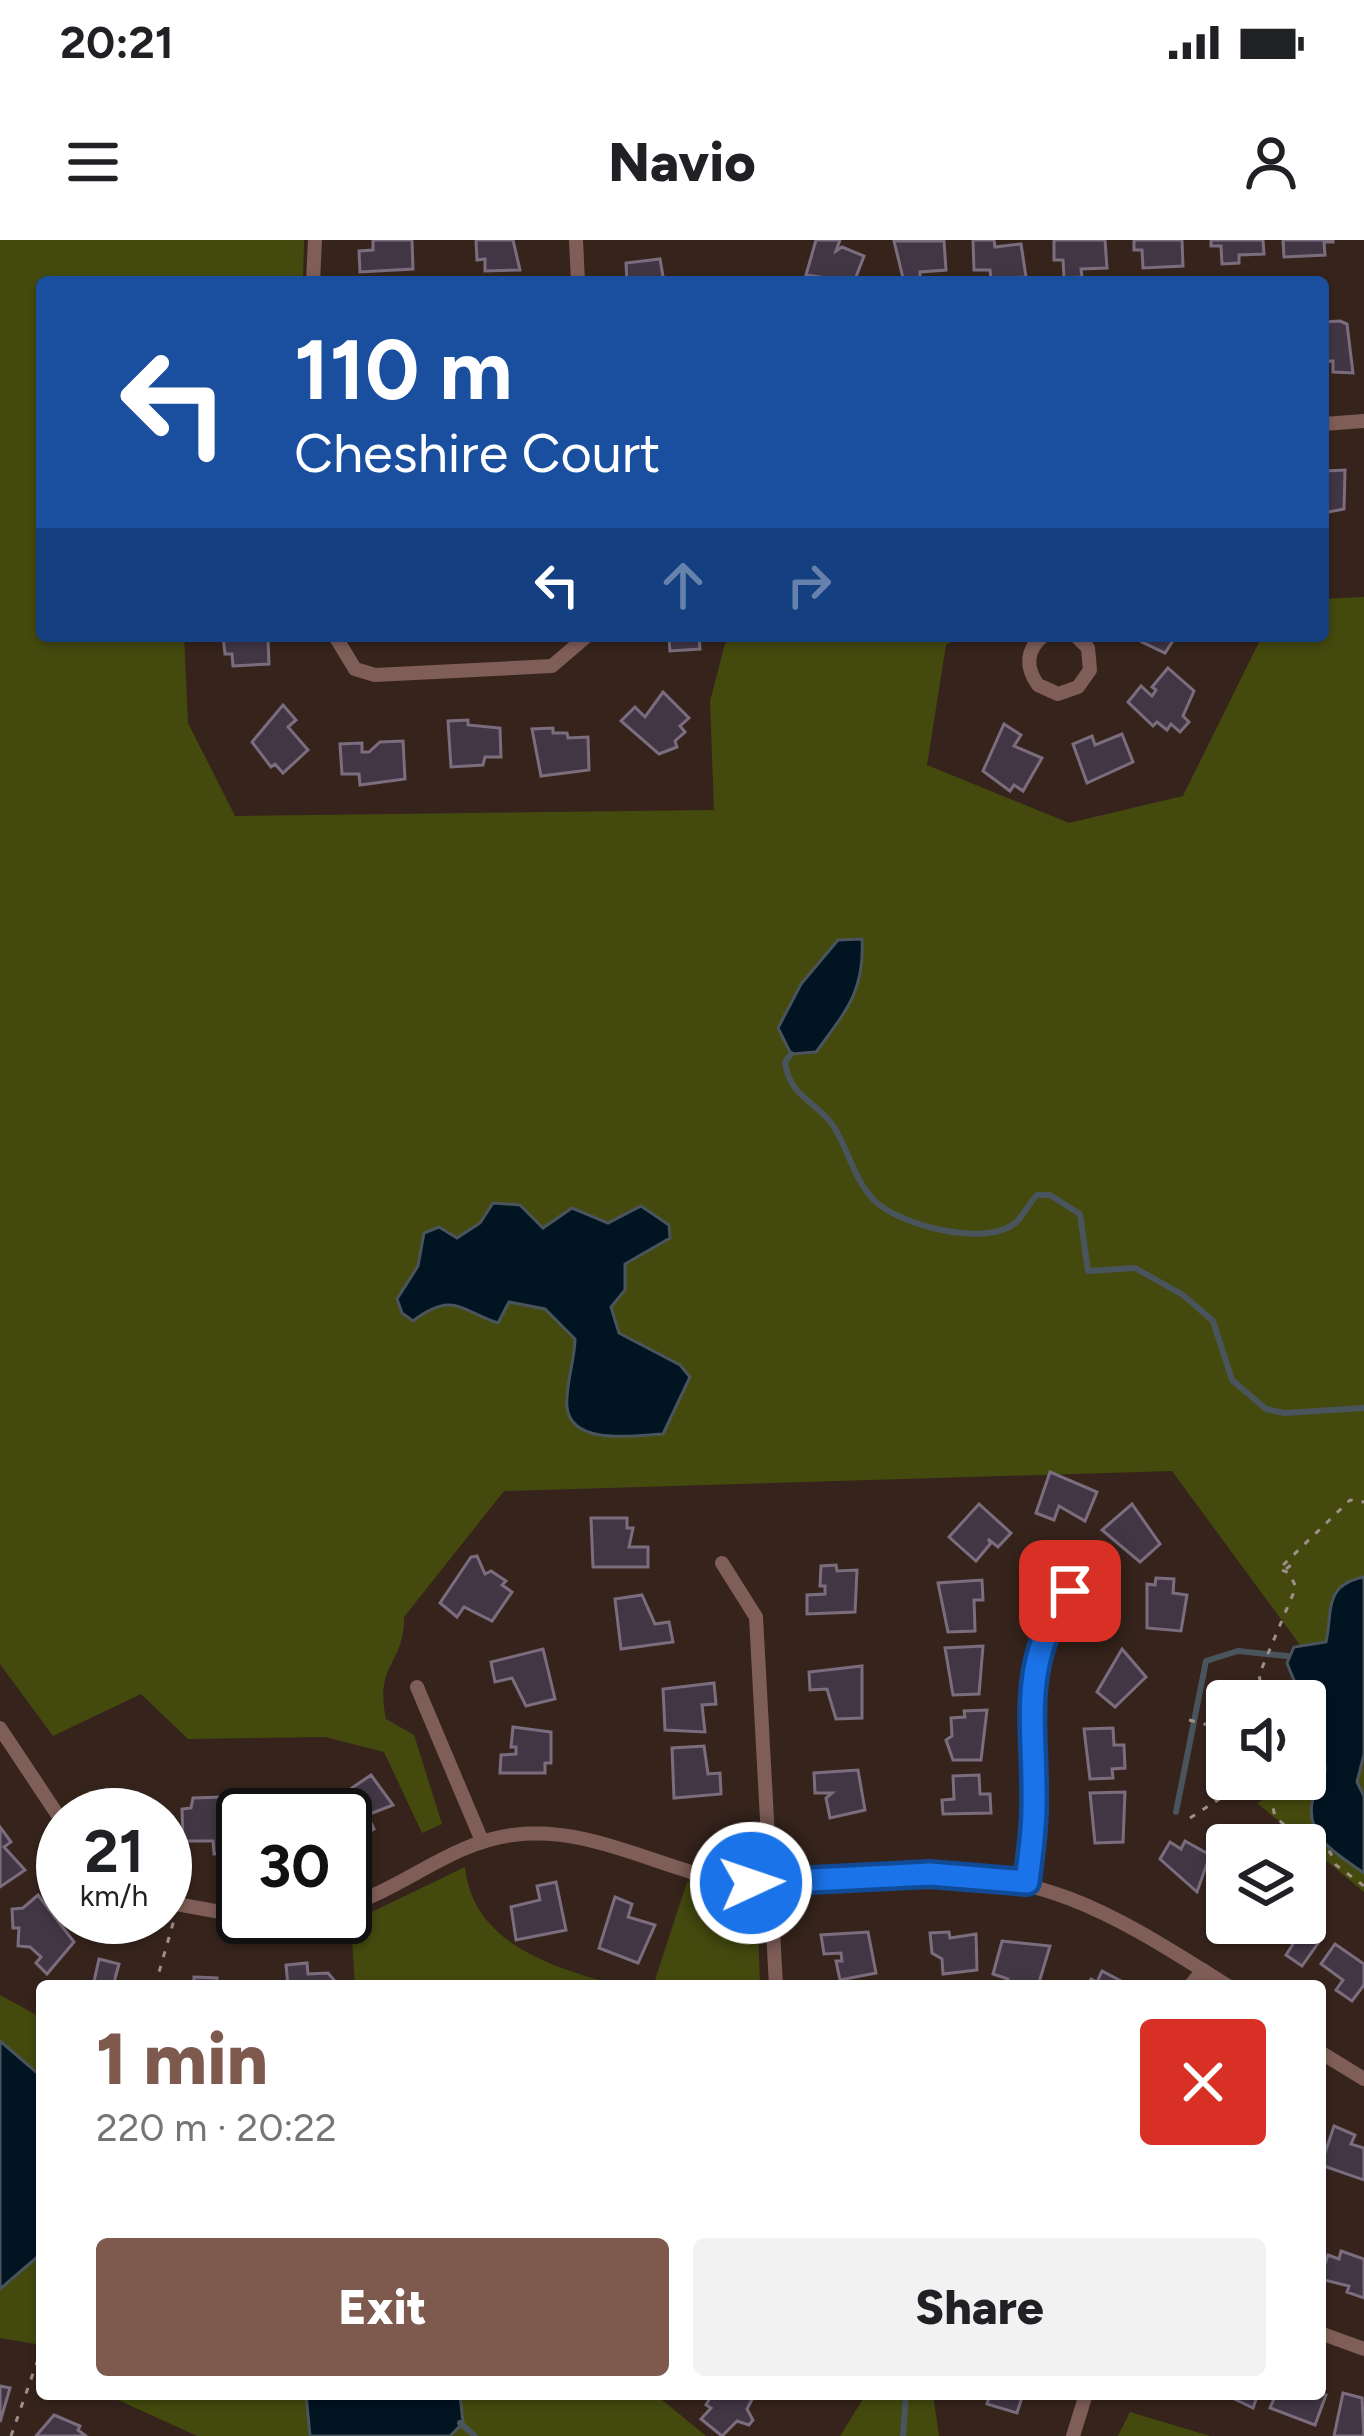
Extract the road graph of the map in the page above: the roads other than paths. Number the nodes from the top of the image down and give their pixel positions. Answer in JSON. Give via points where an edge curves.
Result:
{"nodes":[{"id":1,"x":315,"y":240,"type":"edge"},
{"id":2,"x":576,"y":240,"type":"edge"},
{"id":3,"x":313,"y":276,"type":"edge"},
{"id":4,"x":578,"y":276,"type":"edge"},
{"id":5,"x":1364,"y":421,"type":"edge"},
{"id":6,"x":1329,"y":424,"type":"edge"},
{"id":7,"x":338,"y":642,"type":"edge"},
{"id":8,"x":580,"y":642,"type":"edge"},
{"id":9,"x":1036,"y":642,"type":"edge"},
{"id":10,"x":1082,"y":642,"type":"edge"},
{"id":11,"x":722,"y":1563,"type":"dead end"},
{"id":12,"x":1070,"y":1591,"type":"dead end"},
{"id":13,"x":417,"y":1687,"type":"dead end"},
{"id":14,"x":0,"y":1728,"type":"edge"},
{"id":15,"x":40,"y":1788,"type":"edge"},
{"id":16,"x":482,"y":1841,"type":"junction"},
{"id":17,"x":773,"y":1881,"type":"junction"},
{"id":18,"x":1027,"y":1882,"type":"junction"},
{"id":19,"x":372,"y":1893,"type":"edge"},
{"id":20,"x":1203,"y":1970,"type":"junction"},
{"id":21,"x":776,"y":1980,"type":"edge"},
{"id":22,"x":1195,"y":1980,"type":"edge"},
{"id":23,"x":1219,"y":1980,"type":"edge"},
{"id":24,"x":1326,"y":2056,"type":"edge"},
{"id":25,"x":1364,"y":2079,"type":"edge"},
{"id":26,"x":1326,"y":2334,"type":"edge"},
{"id":27,"x":1364,"y":2348,"type":"edge"},
{"id":28,"x":1084,"y":2400,"type":"edge"},
{"id":29,"x":1073,"y":2436,"type":"edge"}],
"edges":[{"from":1,"to":3,"type":"street"},
{"from":2,"to":4,"type":"street"},
{"from":5,"to":6,"type":"street"},
{"from":7,"to":8,"type":"street","via":[[355,669],[395,675],[552,666]]},
{"from":9,"to":10,"type":"street","via":[[1028,666],[1038,685],[1058,694],[1078,687],[1090,670]]},
{"from":11,"to":17,"type":"street","via":[[756,1617]]},
{"from":12,"to":18,"type":"street","via":[[1034,1664]]},
{"from":13,"to":16,"type":"street"},
{"from":14,"to":15,"type":"street"},
{"from":16,"to":17,"type":"street","via":[[553,1832],[737,1883]]},
{"from":16,"to":19,"type":"street"},
{"from":17,"to":18,"type":"street","via":[[930,1874]]},
{"from":17,"to":21,"type":"street"},
{"from":18,"to":20,"type":"street","via":[[1116,1915]]},
{"from":20,"to":22,"type":"street"},
{"from":20,"to":23,"type":"street"},
{"from":24,"to":25,"type":"street"},
{"from":26,"to":27,"type":"street"},
{"from":28,"to":29,"type":"street"}]}
